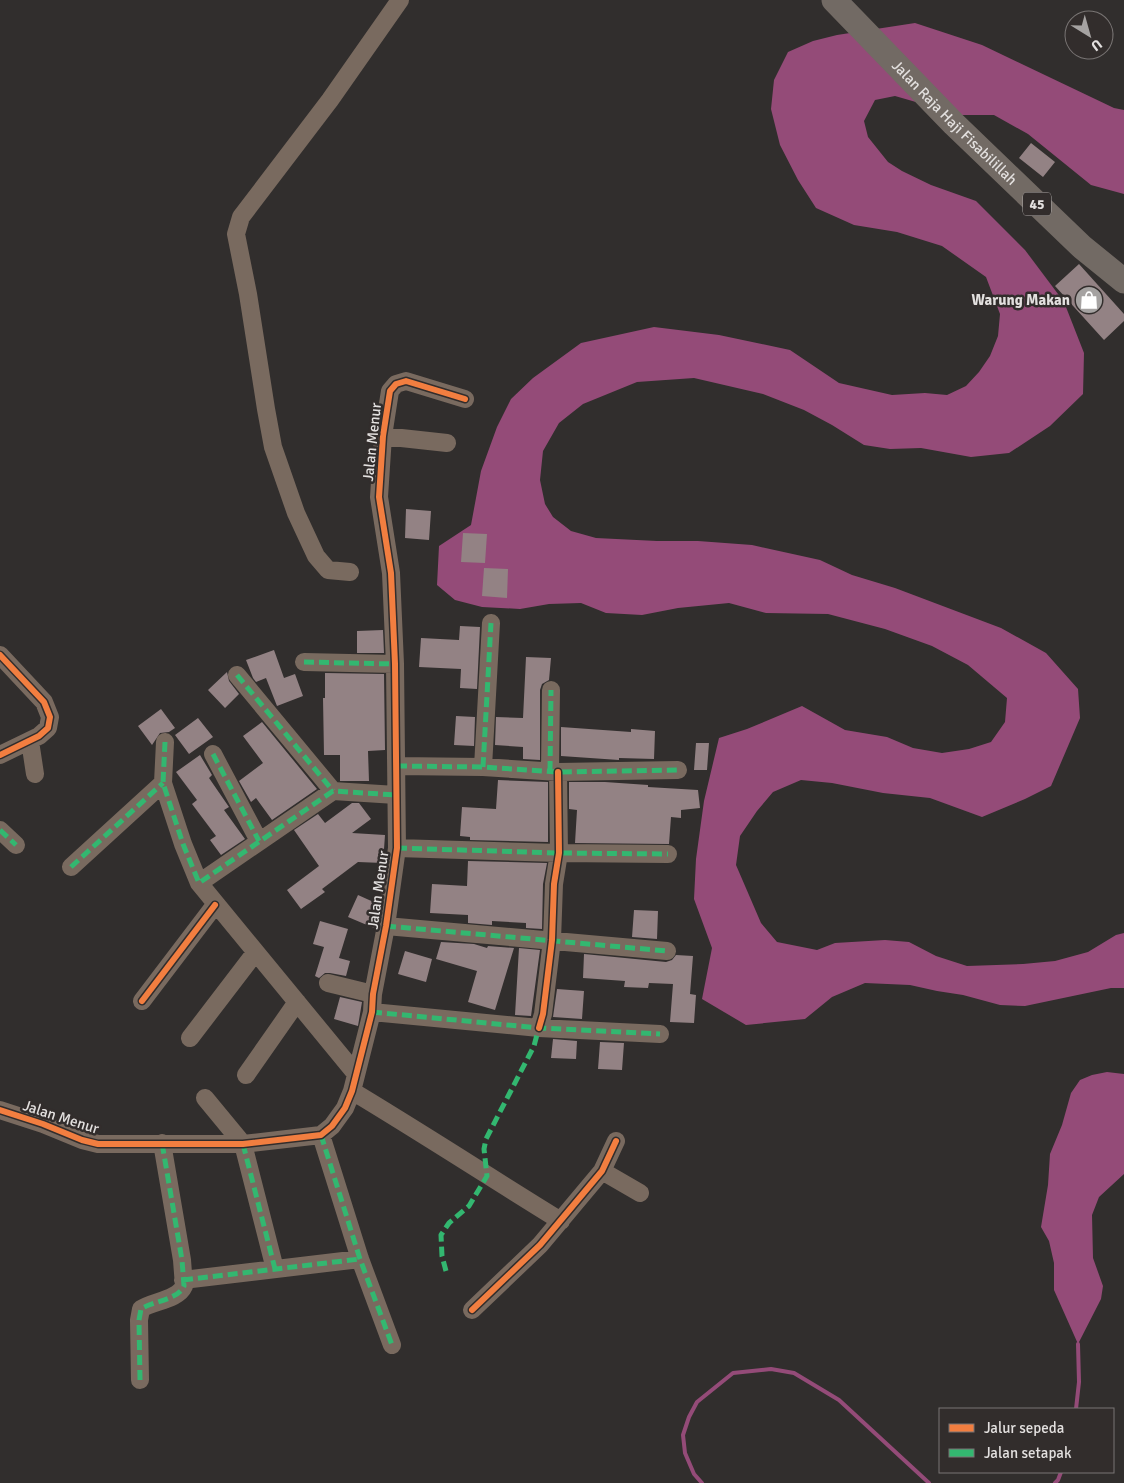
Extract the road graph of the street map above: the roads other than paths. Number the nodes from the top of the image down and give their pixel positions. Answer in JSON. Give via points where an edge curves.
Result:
{"nodes":[{"id":1,"x":400,"y":0,"type":"edge"},
{"id":2,"x":840,"y":6,"type":"edge"},
{"id":3,"x":1124,"y":281,"type":"edge"},
{"id":4,"x":465,"y":399,"type":"dead end"},
{"id":5,"x":384,"y":436,"type":"junction"},
{"id":6,"x":447,"y":443,"type":"dead end"},
{"id":7,"x":350,"y":572,"type":"dead end"},
{"id":8,"x":491,"y":623,"type":"dead end"},
{"id":9,"x":0,"y":655,"type":"edge"},
{"id":10,"x":304,"y":662,"type":"dead end"},
{"id":11,"x":395,"y":664,"type":"junction"},
{"id":12,"x":237,"y":675,"type":"dead end"},
{"id":13,"x":551,"y":690,"type":"dead end"},
{"id":14,"x":30,"y":741,"type":"junction"},
{"id":15,"x":165,"y":742,"type":"dead end"},
{"id":16,"x":213,"y":754,"type":"dead end"},
{"id":17,"x":0,"y":755,"type":"edge"},
{"id":18,"x":397,"y":766,"type":"junction"},
{"id":19,"x":483,"y":767,"type":"junction"},
{"id":20,"x":678,"y":770,"type":"dead end"},
{"id":21,"x":554,"y":772,"type":"junction"},
{"id":22,"x":35,"y":774,"type":"dead end"},
{"id":23,"x":163,"y":783,"type":"junction"},
{"id":24,"x":333,"y":791,"type":"junction"},
{"id":25,"x":396,"y":795,"type":"junction"},
{"id":26,"x":0,"y":830,"type":"edge"},
{"id":27,"x":259,"y":841,"type":"junction"},
{"id":28,"x":16,"y":845,"type":"dead end"},
{"id":29,"x":397,"y":848,"type":"junction"},
{"id":30,"x":559,"y":853,"type":"junction"},
{"id":31,"x":668,"y":854,"type":"dead end"},
{"id":32,"x":71,"y":867,"type":"dead end"},
{"id":33,"x":199,"y":883,"type":"junction"},
{"id":34,"x":215,"y":905,"type":"junction"},
{"id":35,"x":386,"y":926,"type":"junction"},
{"id":36,"x":552,"y":940,"type":"junction"},
{"id":37,"x":667,"y":951,"type":"dead end"},
{"id":38,"x":256,"y":953,"type":"junction"},
{"id":39,"x":328,"y":983,"type":"dead end"},
{"id":40,"x":373,"y":994,"type":"junction"},
{"id":41,"x":142,"y":1001,"type":"dead end"},
{"id":42,"x":297,"y":1002,"type":"junction"},
{"id":43,"x":372,"y":1012,"type":"junction"},
{"id":44,"x":539,"y":1028,"type":"junction"},
{"id":45,"x":660,"y":1034,"type":"dead end"},
{"id":46,"x":190,"y":1038,"type":"dead end"},
{"id":47,"x":246,"y":1075,"type":"dead end"},
{"id":48,"x":354,"y":1082,"type":"junction"},
{"id":49,"x":205,"y":1098,"type":"dead end"},
{"id":50,"x":0,"y":1110,"type":"edge"},
{"id":51,"x":321,"y":1135,"type":"junction"},
{"id":52,"x":616,"y":1141,"type":"dead end"},
{"id":53,"x":162,"y":1143,"type":"junction"},
{"id":54,"x":243,"y":1144,"type":"junction"},
{"id":55,"x":602,"y":1171,"type":"junction"},
{"id":56,"x":640,"y":1193,"type":"dead end"},
{"id":57,"x":561,"y":1221,"type":"junction"},
{"id":58,"x":360,"y":1259,"type":"junction"},
{"id":59,"x":276,"y":1269,"type":"junction"},
{"id":60,"x":183,"y":1280,"type":"junction"},
{"id":61,"x":472,"y":1310,"type":"dead end"},
{"id":62,"x":392,"y":1344,"type":"dead end"},
{"id":63,"x":140,"y":1380,"type":"dead end"}],
"edges":[{"from":1,"to":7,"type":"street","via":[[330,100],[244,213],[236,234],[273,447],[296,513],[316,556],[328,570]]},
{"from":2,"to":3,"type":"highway","name":"Jalan Raja Haji Fisabilillah","number":"45","via":[[954,124],[1082,247]]},
{"from":4,"to":5,"type":"street","name":"Jalan Menur","via":[[413,382],[396,384],[390,391]]},
{"from":5,"to":6,"type":"street"},
{"from":5,"to":11,"type":"street","name":"Jalan Menur","via":[[379,497],[391,573]]},
{"from":8,"to":19,"type":"street"},
{"from":9,"to":14,"type":"street","via":[[50,712],[48,728]]},
{"from":10,"to":11,"type":"street"},
{"from":11,"to":18,"type":"street","name":"Jalan Menur"},
{"from":12,"to":24,"type":"street"},
{"from":13,"to":21,"type":"street"},
{"from":14,"to":17,"type":"street"},
{"from":14,"to":22,"type":"street"},
{"from":15,"to":23,"type":"street"},
{"from":16,"to":27,"type":"street"},
{"from":18,"to":19,"type":"street"},
{"from":18,"to":25,"type":"street","name":"Jalan Menur"},
{"from":19,"to":21,"type":"street"},
{"from":20,"to":21,"type":"street"},
{"from":21,"to":30,"type":"street"},
{"from":23,"to":32,"type":"street"},
{"from":23,"to":33,"type":"street"},
{"from":24,"to":25,"type":"street"},
{"from":24,"to":27,"type":"street"},
{"from":25,"to":29,"type":"street","name":"Jalan Menur"},
{"from":26,"to":28,"type":"street"},
{"from":27,"to":33,"type":"street"},
{"from":29,"to":30,"type":"street"},
{"from":29,"to":35,"type":"street","name":"Jalan Menur"},
{"from":30,"to":31,"type":"street"},
{"from":30,"to":36,"type":"street"},
{"from":33,"to":34,"type":"street"},
{"from":34,"to":38,"type":"street"},
{"from":34,"to":41,"type":"street"},
{"from":35,"to":36,"type":"street"},
{"from":35,"to":40,"type":"street","name":"Jalan Menur"},
{"from":36,"to":37,"type":"street"},
{"from":36,"to":44,"type":"street"},
{"from":38,"to":42,"type":"street"},
{"from":38,"to":46,"type":"street"},
{"from":39,"to":40,"type":"street"},
{"from":40,"to":43,"type":"street","name":"Jalan Menur"},
{"from":42,"to":47,"type":"street"},
{"from":42,"to":48,"type":"street"},
{"from":43,"to":44,"type":"street"},
{"from":43,"to":48,"type":"street","name":"Jalan Menur"},
{"from":44,"to":45,"type":"street"},
{"from":48,"to":51,"type":"street","name":"Jalan Menur","via":[[339,1118]]},
{"from":48,"to":57,"type":"street","via":[[427,1136]]},
{"from":49,"to":54,"type":"street"},
{"from":50,"to":53,"type":"street","name":"Jalan Menur","via":[[91,1143]]},
{"from":51,"to":54,"type":"street","name":"Jalan Menur"},
{"from":51,"to":58,"type":"street"},
{"from":52,"to":55,"type":"street"},
{"from":53,"to":54,"type":"street","name":"Jalan Menur"},
{"from":53,"to":60,"type":"street"},
{"from":54,"to":59,"type":"street"},
{"from":55,"to":56,"type":"street"},
{"from":55,"to":57,"type":"street"},
{"from":57,"to":61,"type":"street"},
{"from":58,"to":59,"type":"street"},
{"from":58,"to":62,"type":"street"},
{"from":59,"to":60,"type":"street"},
{"from":60,"to":63,"type":"street","via":[[180,1292],[140,1312]]}]}
